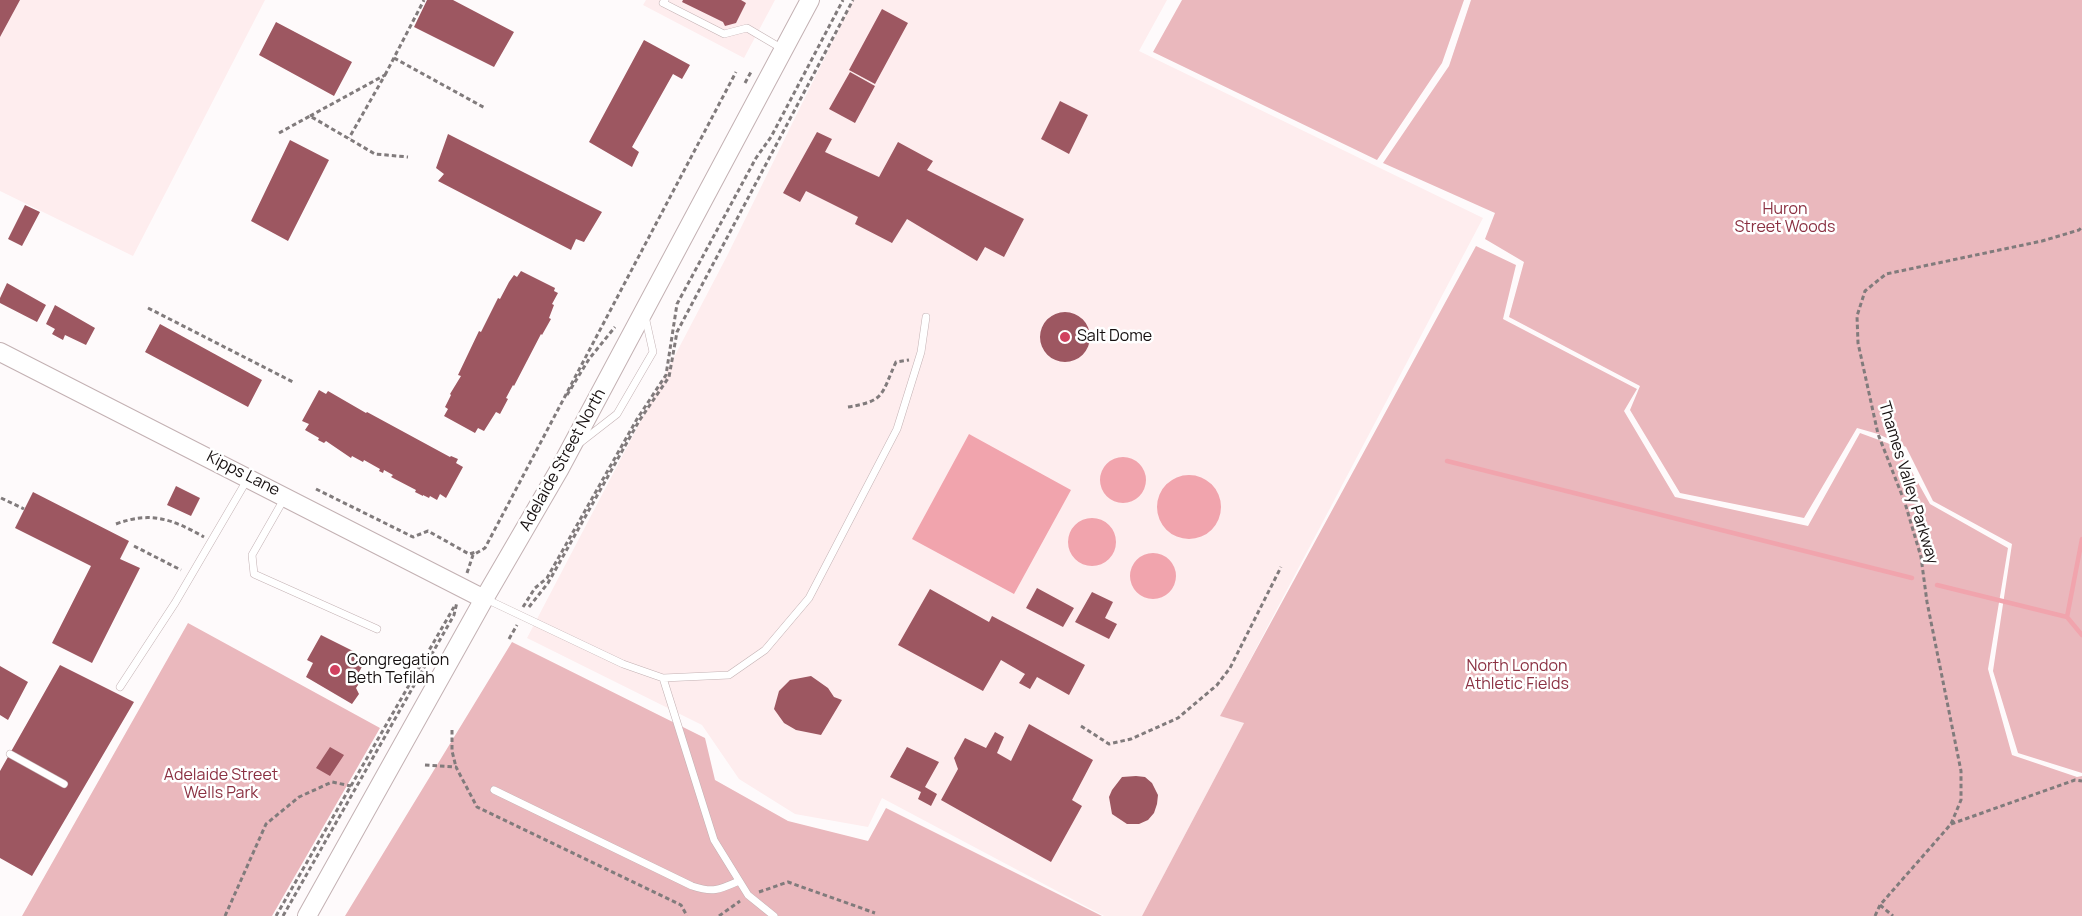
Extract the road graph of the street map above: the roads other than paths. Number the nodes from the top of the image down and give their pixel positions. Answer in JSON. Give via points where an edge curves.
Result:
{"nodes":[{"id":1,"x":665,"y":0,"type":"edge"},
{"id":2,"x":810,"y":0,"type":"edge"},
{"id":3,"x":784,"y":50,"type":"junction"},
{"id":4,"x":644,"y":312,"type":"junction"},
{"id":5,"x":926,"y":317,"type":"dead end"},
{"id":6,"x":0,"y":352,"type":"edge"},
{"id":7,"x":569,"y":450,"type":"junction"},
{"id":8,"x":249,"y":478,"type":"junction"},
{"id":9,"x":286,"y":496,"type":"junction"},
{"id":10,"x":484,"y":598,"type":"junction"},
{"id":11,"x":377,"y":629,"type":"dead end"},
{"id":12,"x":663,"y":678,"type":"junction"},
{"id":13,"x":120,"y":687,"type":"dead end"},
{"id":14,"x":10,"y":754,"type":"dead end"},
{"id":15,"x":64,"y":784,"type":"dead end"},
{"id":16,"x":494,"y":790,"type":"dead end"},
{"id":17,"x":740,"y":881,"type":"junction"},
{"id":18,"x":307,"y":916,"type":"edge"},
{"id":19,"x":774,"y":916,"type":"edge"}],
"edges":[{"from":1,"to":3,"type":"lane","via":[[663,3],[724,34],[747,28]]},
{"from":2,"to":3,"type":"main road","name":"Adelaide Street North"},
{"from":3,"to":4,"type":"main road","name":"Adelaide Street North"},
{"from":4,"to":7,"type":"main road","name":"Adelaide Street North"},
{"from":4,"to":7,"type":"lane","via":[[652,352],[617,414]]},
{"from":5,"to":12,"type":"lane","via":[[920,358],[897,429],[809,598],[765,650],[729,675]]},
{"from":6,"to":8,"type":"main road","name":"Kipps Lane"},
{"from":7,"to":10,"type":"main road","name":"Adelaide Street North"},
{"from":8,"to":9,"type":"main road","name":"Kipps Lane"},
{"from":8,"to":13,"type":"lane"},
{"from":9,"to":10,"type":"main road","name":"Kipps Lane"},
{"from":9,"to":11,"type":"lane","via":[[252,555],[254,574]]},
{"from":10,"to":12,"type":"lane","via":[[623,664]]},
{"from":10,"to":18,"type":"main road","name":"Adelaide Street North"},
{"from":12,"to":17,"type":"lane","via":[[714,840]]},
{"from":14,"to":15,"type":"lane"},
{"from":16,"to":17,"type":"lane","via":[[692,886],[719,890]]},
{"from":17,"to":19,"type":"lane","via":[[748,895]]}]}
